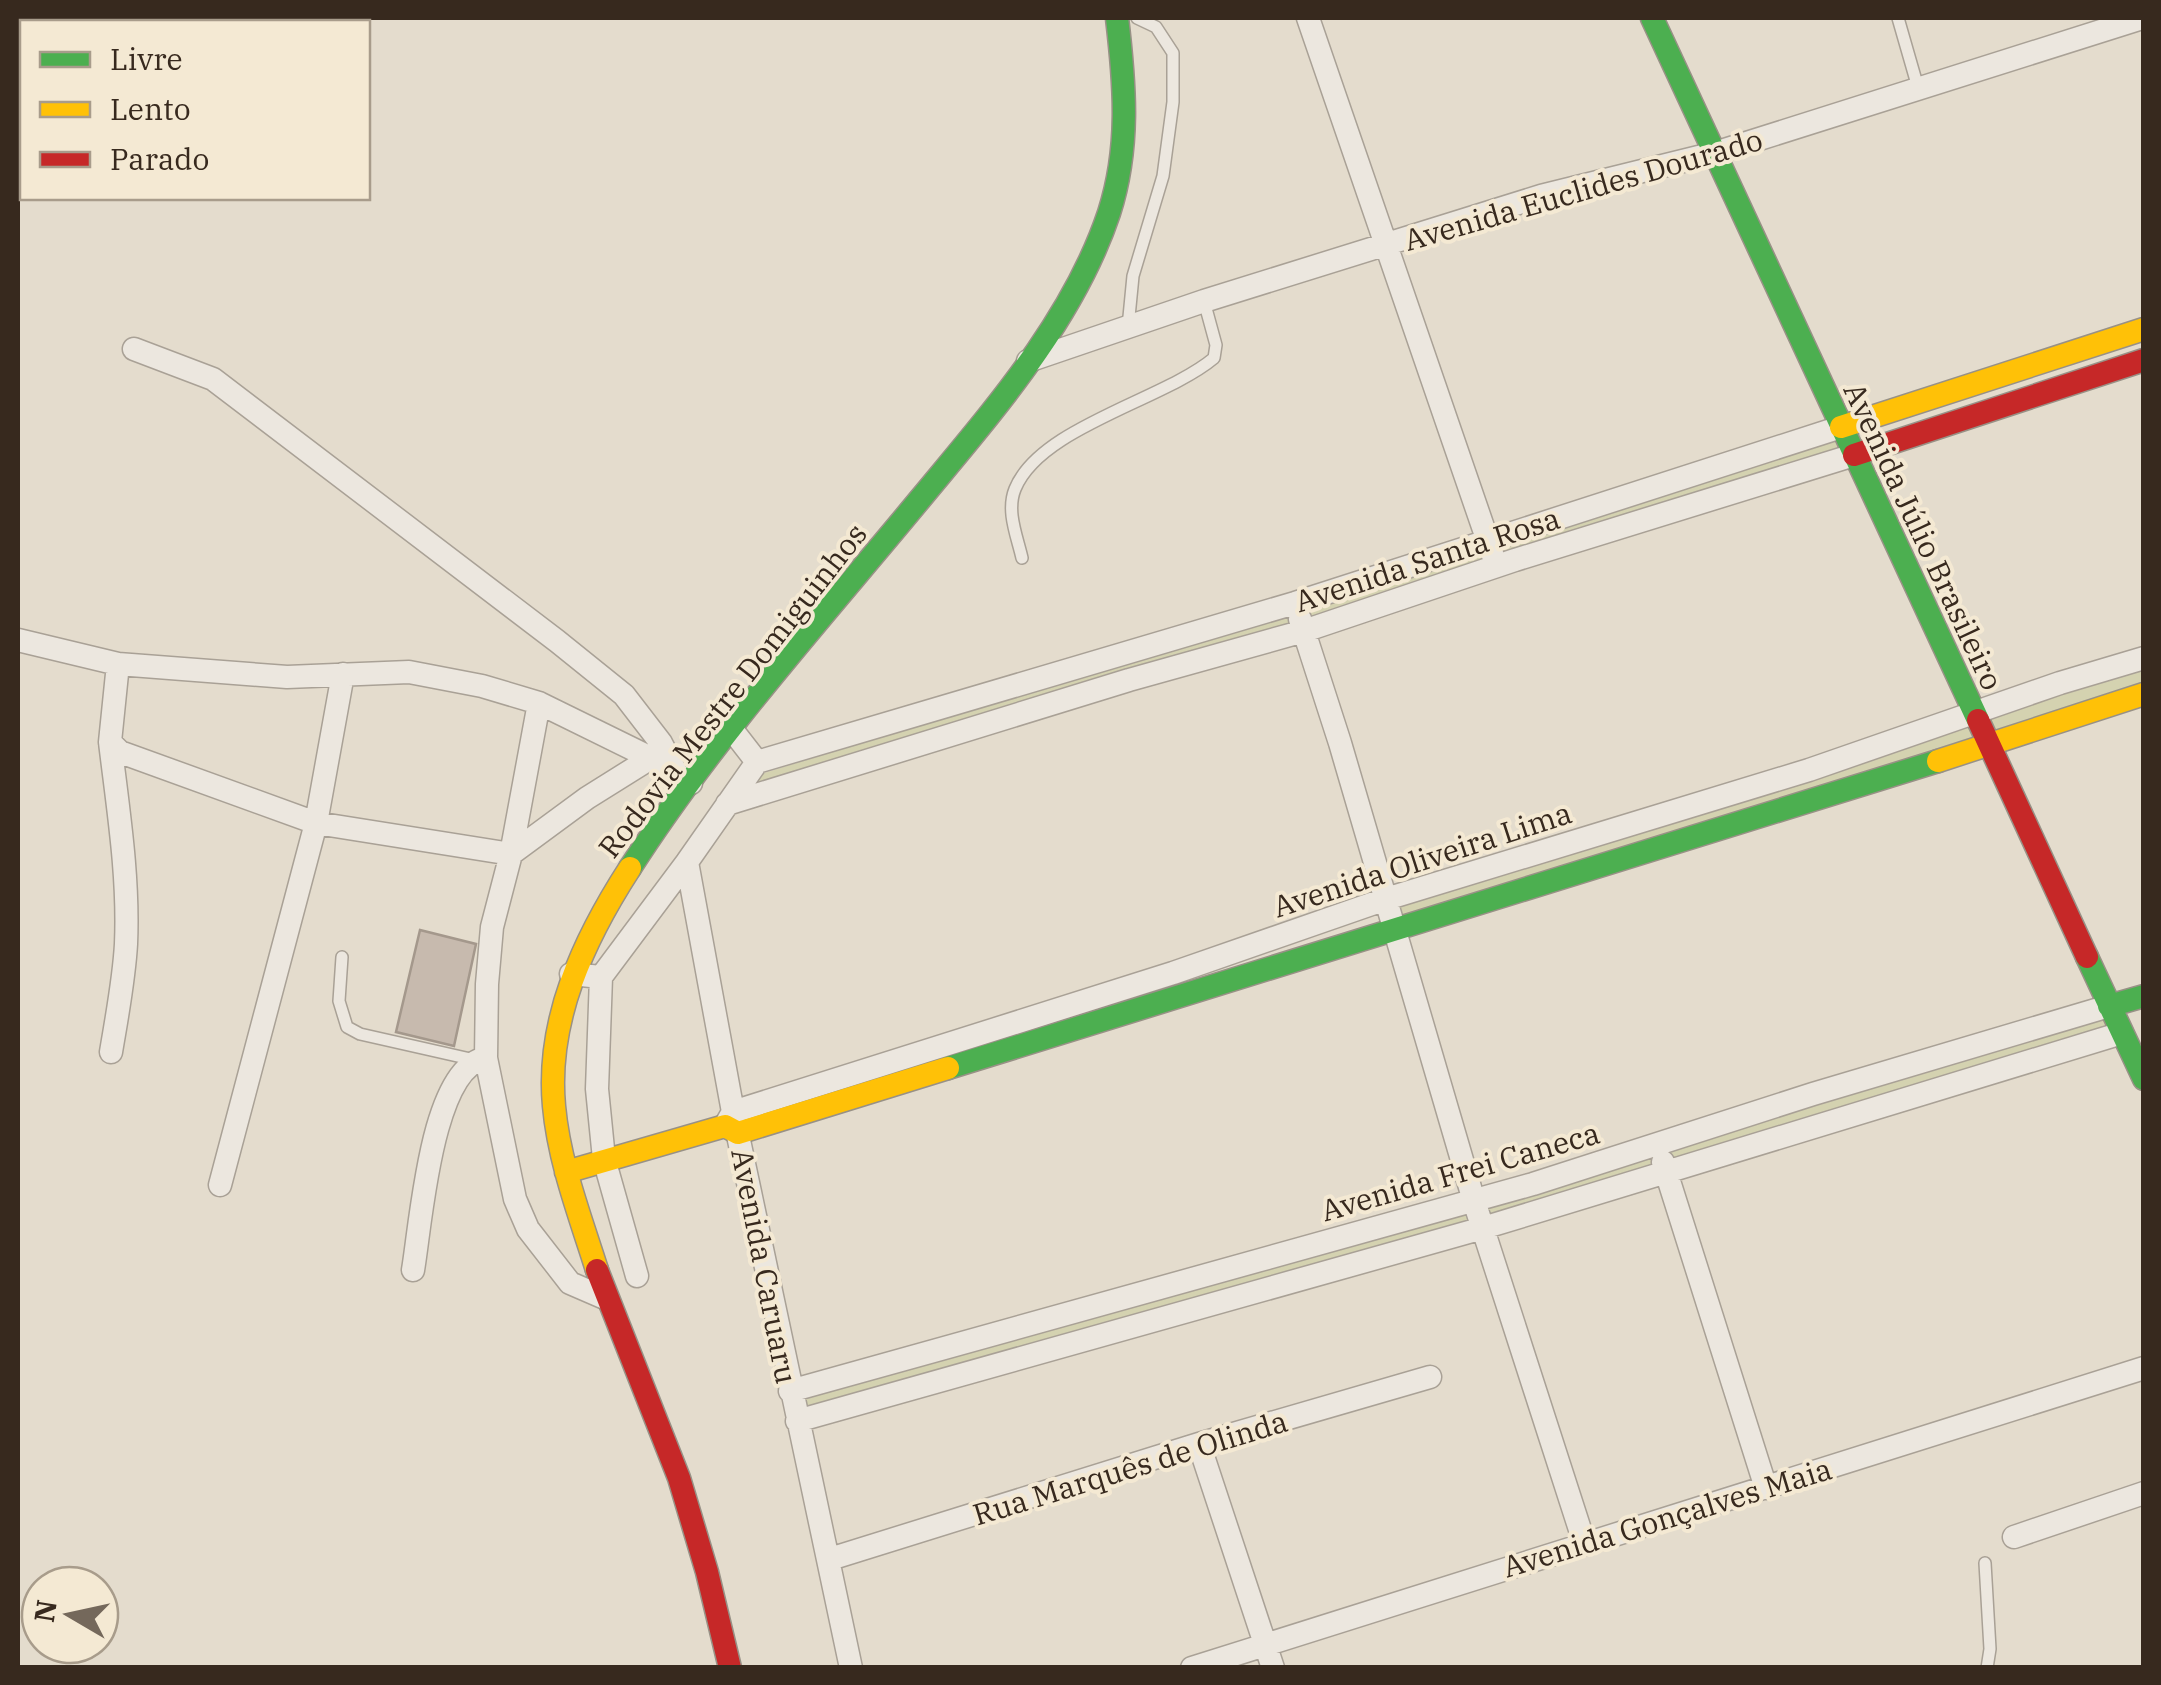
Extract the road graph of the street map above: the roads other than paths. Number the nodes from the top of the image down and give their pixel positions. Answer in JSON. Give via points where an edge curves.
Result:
{"nodes":[{"id":1,"x":1117,"y":18,"type":"edge"},
{"id":2,"x":1137,"y":18,"type":"edge"},
{"id":3,"x":1308,"y":18,"type":"edge"},
{"id":4,"x":1652,"y":18,"type":"edge"},
{"id":5,"x":1898,"y":18,"type":"edge"},
{"id":6,"x":2142,"y":18,"type":"edge"},
{"id":7,"x":1918,"y":90,"type":"junction"},
{"id":8,"x":1715,"y":153,"type":"junction"},
{"id":9,"x":1385,"y":245,"type":"junction"},
{"id":10,"x":1204,"y":301,"type":"junction"},
{"id":11,"x":1128,"y":326,"type":"junction"},
{"id":12,"x":2144,"y":328,"type":"edge"},
{"id":13,"x":134,"y":350,"type":"dead end"},
{"id":14,"x":2144,"y":360,"type":"edge"},
{"id":15,"x":1026,"y":362,"type":"junction"},
{"id":16,"x":1841,"y":427,"type":"junction"},
{"id":17,"x":1854,"y":455,"type":"junction"},
{"id":18,"x":1488,"y":542,"type":"junction"},
{"id":19,"x":1022,"y":558,"type":"dead end"},
{"id":20,"x":1496,"y":566,"type":"junction"},
{"id":21,"x":1295,"y":604,"type":"junction"},
{"id":22,"x":1304,"y":631,"type":"junction"},
{"id":23,"x":18,"y":640,"type":"edge"},
{"id":24,"x":2144,"y":658,"type":"edge"},
{"id":25,"x":118,"y":664,"type":"junction"},
{"id":26,"x":343,"y":674,"type":"junction"},
{"id":27,"x":2144,"y":694,"type":"edge"},
{"id":28,"x":539,"y":703,"type":"junction"},
{"id":29,"x":1974,"y":714,"type":"junction"},
{"id":30,"x":733,"y":731,"type":"junction"},
{"id":31,"x":110,"y":742,"type":"junction"},
{"id":32,"x":1987,"y":744,"type":"junction"},
{"id":33,"x":650,"y":758,"type":"junction"},
{"id":34,"x":756,"y":762,"type":"junction"},
{"id":35,"x":684,"y":777,"type":"junction"},
{"id":36,"x":727,"y":804,"type":"junction"},
{"id":37,"x":316,"y":823,"type":"junction"},
{"id":38,"x":511,"y":854,"type":"junction"},
{"id":39,"x":687,"y":862,"type":"junction"},
{"id":40,"x":1386,"y":898,"type":"junction"},
{"id":41,"x":1395,"y":930,"type":"junction"},
{"id":42,"x":342,"y":957,"type":"dead end"},
{"id":43,"x":572,"y":974,"type":"junction"},
{"id":44,"x":601,"y":977,"type":"junction"},
{"id":45,"x":2144,"y":996,"type":"edge"},
{"id":46,"x":2109,"y":1006,"type":"junction"},
{"id":47,"x":2133,"y":1030,"type":"edge"},
{"id":48,"x":111,"y":1052,"type":"dead end"},
{"id":49,"x":481,"y":1059,"type":"junction"},
{"id":50,"x":921,"y":1063,"type":"junction"},
{"id":51,"x":2144,"y":1079,"type":"edge"},
{"id":52,"x":732,"y":1124,"type":"junction"},
{"id":53,"x":1658,"y":1144,"type":"junction"},
{"id":54,"x":604,"y":1159,"type":"junction"},
{"id":55,"x":566,"y":1172,"type":"junction"},
{"id":56,"x":1666,"y":1174,"type":"junction"},
{"id":57,"x":220,"y":1184,"type":"dead end"},
{"id":58,"x":1474,"y":1200,"type":"junction"},
{"id":59,"x":1483,"y":1228,"type":"junction"},
{"id":60,"x":413,"y":1270,"type":"dead end"},
{"id":61,"x":637,"y":1276,"type":"dead end"},
{"id":62,"x":606,"y":1299,"type":"junction"},
{"id":63,"x":993,"y":1334,"type":"junction"},
{"id":64,"x":1001,"y":1362,"type":"junction"},
{"id":65,"x":2144,"y":1368,"type":"edge"},
{"id":66,"x":1430,"y":1376,"type":"dead end"},
{"id":67,"x":790,"y":1391,"type":"junction"},
{"id":68,"x":797,"y":1421,"type":"junction"},
{"id":69,"x":1200,"y":1444,"type":"junction"},
{"id":70,"x":1766,"y":1488,"type":"junction"},
{"id":71,"x":2144,"y":1493,"type":"edge"},
{"id":72,"x":2014,"y":1537,"type":"dead end"},
{"id":73,"x":1584,"y":1542,"type":"junction"},
{"id":74,"x":830,"y":1559,"type":"junction"},
{"id":75,"x":1985,"y":1563,"type":"dead end"},
{"id":76,"x":1266,"y":1643,"type":"junction"},
{"id":77,"x":730,"y":1668,"type":"edge"},
{"id":78,"x":851,"y":1668,"type":"edge"},
{"id":79,"x":1192,"y":1668,"type":"edge"},
{"id":80,"x":1273,"y":1668,"type":"edge"},
{"id":81,"x":1988,"y":1668,"type":"edge"}],
"edges":[{"from":1,"to":15,"type":"main road","name":"Rodovia Mestre Domiguinhos","via":[[1126,89],[1121,165],[1082,278]]},
{"from":2,"to":11,"type":"lane","via":[[1156,26],[1173,53],[1173,102]]},
{"from":3,"to":9,"type":"street"},
{"from":4,"to":8,"type":"main road","name":"Avenida Júlio Brasileiro"},
{"from":5,"to":7,"type":"lane"},
{"from":6,"to":7,"type":"street","name":"Avenida Euclides Dourado"},
{"from":7,"to":8,"type":"street","name":"Avenida Euclides Dourado"},
{"from":8,"to":9,"type":"street","name":"Avenida Euclides Dourado","via":[[1541,196]]},
{"from":8,"to":16,"type":"main road","name":"Avenida Júlio Brasileiro"},
{"from":9,"to":10,"type":"street","name":"Avenida Euclides Dourado"},
{"from":9,"to":18,"type":"street"},
{"from":10,"to":11,"type":"street","name":"Avenida Euclides Dourado"},
{"from":10,"to":19,"type":"lane","via":[[1214,358],[1074,432],[1034,463],[1015,488],[1011,512]]},
{"from":11,"to":15,"type":"street","name":"Avenida Euclides Dourado"},
{"from":12,"to":16,"type":"main road","name":"Avenida Santa Rosa"},
{"from":13,"to":35,"type":"street","via":[[214,378],[558,642],[624,694]]},
{"from":14,"to":17,"type":"main road","name":"Avenida Santa Rosa"},
{"from":15,"to":30,"type":"main road","name":"Rodovia Mestre Domiguinhos"},
{"from":16,"to":17,"type":"main road","name":"Avenida Júlio Brasileiro"},
{"from":16,"to":18,"type":"street","name":"Avenida Santa Rosa"},
{"from":17,"to":20,"type":"street","name":"Avenida Santa Rosa"},
{"from":17,"to":29,"type":"main road","name":"Avenida Júlio Brasileiro"},
{"from":18,"to":20,"type":"street"},
{"from":18,"to":21,"type":"street","name":"Avenida Santa Rosa"},
{"from":20,"to":22,"type":"street","name":"Avenida Santa Rosa"},
{"from":21,"to":22,"type":"street"},
{"from":21,"to":34,"type":"street","name":"Avenida Santa Rosa"},
{"from":22,"to":36,"type":"street","name":"Avenida Santa Rosa"},
{"from":22,"to":40,"type":"street"},
{"from":23,"to":25,"type":"street"},
{"from":24,"to":29,"type":"street","name":"Avenida Oliveira Lima"},
{"from":25,"to":26,"type":"street"},
{"from":25,"to":31,"type":"street"},
{"from":26,"to":28,"type":"street","via":[[410,672]]},
{"from":26,"to":37,"type":"street"},
{"from":27,"to":32,"type":"main road","name":"Avenida Oliveira Lima"},
{"from":28,"to":33,"type":"street"},
{"from":28,"to":38,"type":"street"},
{"from":29,"to":32,"type":"main road","name":"Avenida Júlio Brasileiro"},
{"from":29,"to":40,"type":"street","name":"Avenida Oliveira Lima"},
{"from":30,"to":34,"type":"street"},
{"from":30,"to":35,"type":"main road","name":"Rodovia Mestre Domiguinhos"},
{"from":31,"to":37,"type":"street","via":[[133,758]]},
{"from":31,"to":48,"type":"street","via":[[126,910]]},
{"from":32,"to":41,"type":"main road","name":"Avenida Oliveira Lima"},
{"from":32,"to":46,"type":"main road","name":"Avenida Júlio Brasileiro"},
{"from":33,"to":35,"type":"street"},
{"from":33,"to":38,"type":"street"},
{"from":34,"to":36,"type":"street"},
{"from":35,"to":43,"type":"main road","name":"Rodovia Mestre Domiguinhos"},
{"from":36,"to":39,"type":"street"},
{"from":37,"to":38,"type":"street"},
{"from":37,"to":57,"type":"street"},
{"from":38,"to":49,"type":"street","via":[[492,928]]},
{"from":39,"to":44,"type":"street"},
{"from":39,"to":52,"type":"street","name":"Avenida Caruaru"},
{"from":40,"to":41,"type":"street"},
{"from":40,"to":50,"type":"street","name":"Avenida Oliveira Lima"},
{"from":41,"to":50,"type":"main road","name":"Avenida Oliveira Lima"},
{"from":41,"to":58,"type":"street"},
{"from":42,"to":49,"type":"lane","via":[[339,1001],[348,1026]]},
{"from":43,"to":44,"type":"street"},
{"from":43,"to":55,"type":"main road","name":"Rodovia Mestre Domiguinhos","via":[[553,1072]]},
{"from":44,"to":54,"type":"street","via":[[596,1089]]},
{"from":45,"to":46,"type":"main road","name":"Avenida Frei Caneca"},
{"from":46,"to":47,"type":"main road","name":"Avenida Júlio Brasileiro"},
{"from":46,"to":53,"type":"street","name":"Avenida Frei Caneca"},
{"from":47,"to":51,"type":"main road","name":"Avenida Júlio Brasileiro"},
{"from":47,"to":56,"type":"street","name":"Avenida Frei Caneca"},
{"from":49,"to":60,"type":"street","via":[[457,1080],[437,1123]]},
{"from":49,"to":62,"type":"street","via":[[508,1179],[528,1229],[570,1283]]},
{"from":50,"to":52,"type":"main road","name":"Avenida Oliveira Lima"},
{"from":52,"to":54,"type":"main road","name":"Avenida Oliveira Lima"},
{"from":52,"to":67,"type":"street","name":"Avenida Caruaru"},
{"from":53,"to":56,"type":"street"},
{"from":53,"to":58,"type":"street","name":"Avenida Frei Caneca"},
{"from":54,"to":55,"type":"main road","name":"Avenida Oliveira Lima"},
{"from":54,"to":61,"type":"street"},
{"from":55,"to":62,"type":"main road","name":"Rodovia Mestre Domiguinhos"},
{"from":56,"to":59,"type":"street","name":"Avenida Frei Caneca"},
{"from":56,"to":70,"type":"street"},
{"from":58,"to":59,"type":"street"},
{"from":58,"to":63,"type":"street","name":"Avenida Frei Caneca"},
{"from":59,"to":64,"type":"street","name":"Avenida Frei Caneca"},
{"from":59,"to":73,"type":"street"},
{"from":62,"to":77,"type":"main road","name":"Rodovia Mestre Domiguinhos","via":[[678,1477],[710,1575]]},
{"from":63,"to":64,"type":"street"},
{"from":63,"to":67,"type":"street","name":"Avenida Frei Caneca"},
{"from":64,"to":68,"type":"street","name":"Avenida Frei Caneca"},
{"from":65,"to":70,"type":"street","name":"Avenida Gonçalves Maia"},
{"from":66,"to":69,"type":"street","name":"Rua Marquês de Olinda"},
{"from":67,"to":68,"type":"street","name":"Avenida Caruaru"},
{"from":68,"to":74,"type":"street","name":"Avenida Caruaru"},
{"from":69,"to":74,"type":"street","name":"Rua Marquês de Olinda"},
{"from":69,"to":76,"type":"street"},
{"from":70,"to":73,"type":"street","name":"Avenida Gonçalves Maia"},
{"from":71,"to":72,"type":"street"},
{"from":73,"to":76,"type":"street","name":"Avenida Gonçalves Maia"},
{"from":74,"to":78,"type":"street","name":"Avenida Caruaru"},
{"from":75,"to":81,"type":"lane"},
{"from":76,"to":79,"type":"street","name":"Avenida Gonçalves Maia"},
{"from":76,"to":80,"type":"street"}]}
